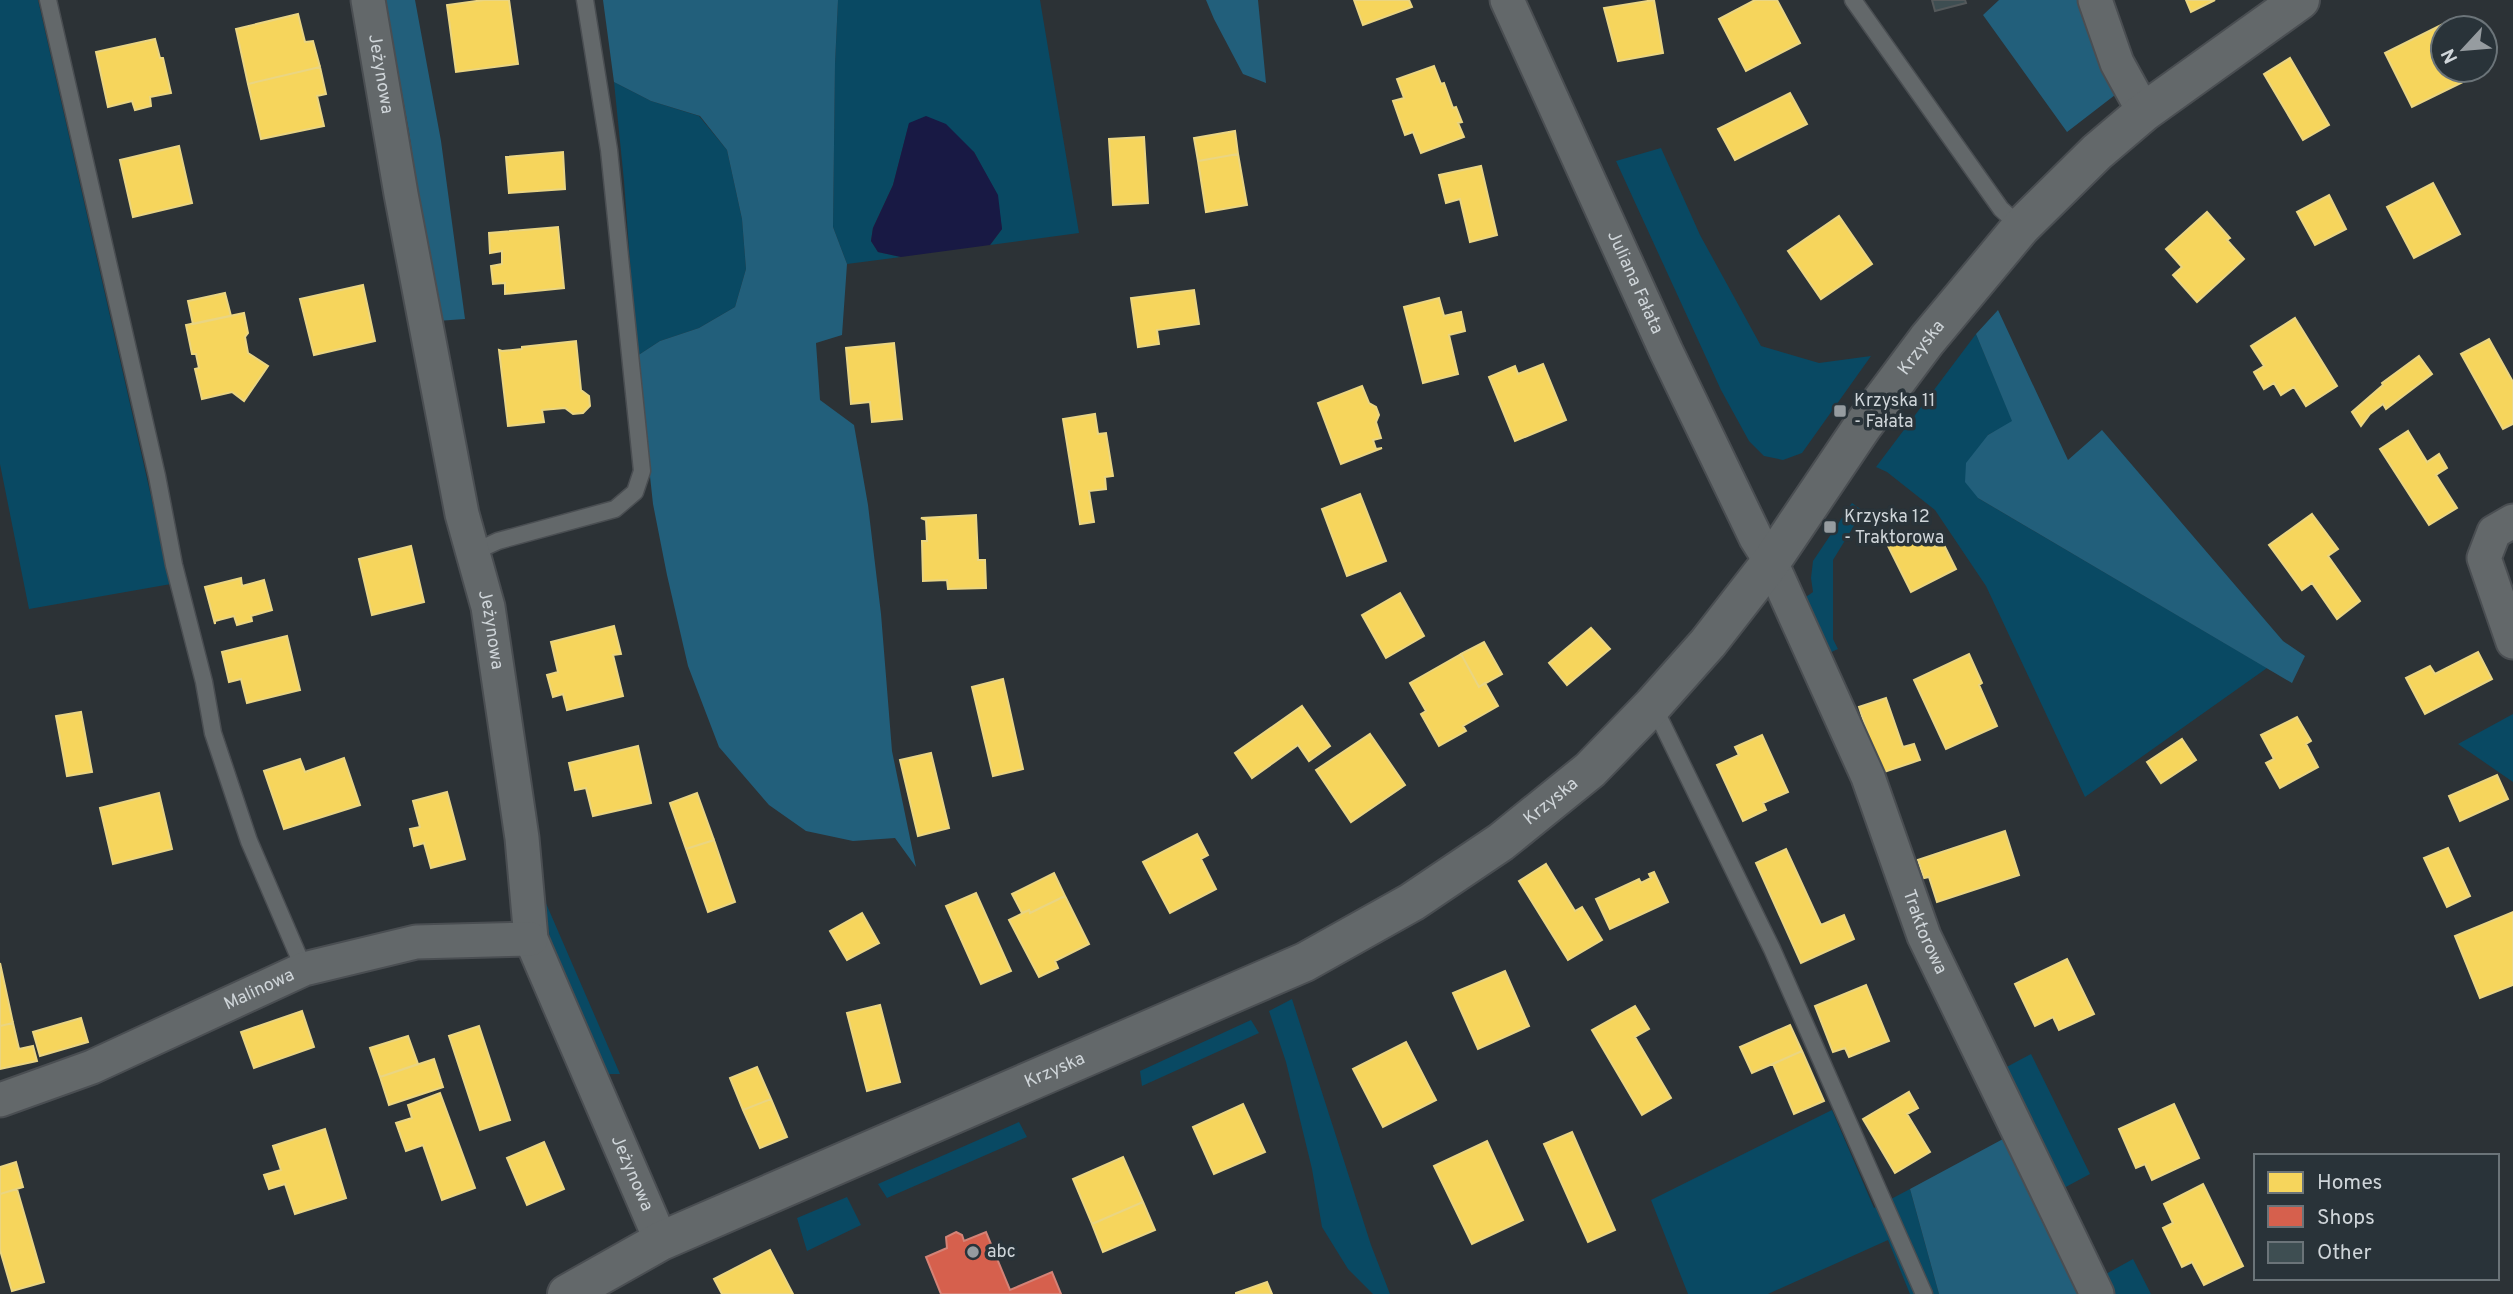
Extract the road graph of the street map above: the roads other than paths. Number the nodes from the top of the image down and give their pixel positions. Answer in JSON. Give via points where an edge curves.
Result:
{"nodes":[{"id":1,"x":48,"y":0,"type":"edge"},
{"id":2,"x":368,"y":0,"type":"edge"},
{"id":3,"x":585,"y":0,"type":"edge"},
{"id":4,"x":1507,"y":0,"type":"edge"},
{"id":5,"x":1853,"y":0,"type":"edge"},
{"id":6,"x":2095,"y":0,"type":"edge"},
{"id":7,"x":2300,"y":0,"type":"edge"},
{"id":8,"x":2144,"y":112,"type":"junction"},
{"id":9,"x":2021,"y":228,"type":"junction"},
{"id":10,"x":2513,"y":521,"type":"edge"},
{"id":11,"x":474,"y":552,"type":"junction"},
{"id":12,"x":1771,"y":562,"type":"junction"},
{"id":13,"x":2513,"y":642,"type":"edge"},
{"id":14,"x":1653,"y":705,"type":"junction"},
{"id":15,"x":531,"y":939,"type":"junction"},
{"id":16,"x":304,"y":969,"type":"junction"},
{"id":17,"x":0,"y":1100,"type":"edge"},
{"id":18,"x":661,"y":1241,"type":"junction"},
{"id":19,"x":567,"y":1294,"type":"edge"},
{"id":20,"x":1924,"y":1294,"type":"edge"},
{"id":21,"x":2097,"y":1294,"type":"edge"}],
"edges":[{"from":1,"to":16,"type":"lane","via":[[213,733],[249,841]]},
{"from":2,"to":11,"type":"street","name":"Jeżynowa","via":[[443,416]]},
{"from":3,"to":11,"type":"lane","via":[[608,150],[642,471],[635,492],[615,509],[498,541]]},
{"from":4,"to":12,"type":"street","name":"Juliana Fałata","via":[[1666,351]]},
{"from":5,"to":9,"type":"lane","via":[[2001,209]]},
{"from":6,"to":8,"type":"street","via":[[2117,63]]},
{"from":7,"to":8,"type":"street","name":"Krzyska"},
{"from":8,"to":9,"type":"street","name":"Krzyska"},
{"from":9,"to":12,"type":"street","name":"Krzyska","via":[[1927,340]]},
{"from":10,"to":13,"type":"street","via":[[2494,532],[2484,558]]},
{"from":11,"to":15,"type":"street","name":"Jeżynowa","via":[[488,607],[520,824]]},
{"from":12,"to":14,"type":"street","name":"Krzyska"},
{"from":12,"to":21,"type":"street","name":"Traktorowa","via":[[1868,777],[1924,936]]},
{"from":14,"to":18,"type":"street","name":"Krzyska","via":[[1590,770],[1545,808],[1464,868],[1367,929],[1250,987]]},
{"from":14,"to":20,"type":"lane","via":[[1772,949]]},
{"from":15,"to":16,"type":"street","name":"Malinowa","via":[[415,942]]},
{"from":15,"to":18,"type":"street","name":"Jeżynowa"},
{"from":16,"to":17,"type":"street","name":"Malinowa","via":[[92,1067]]},
{"from":18,"to":19,"type":"street","name":"Krzyska"}]}
